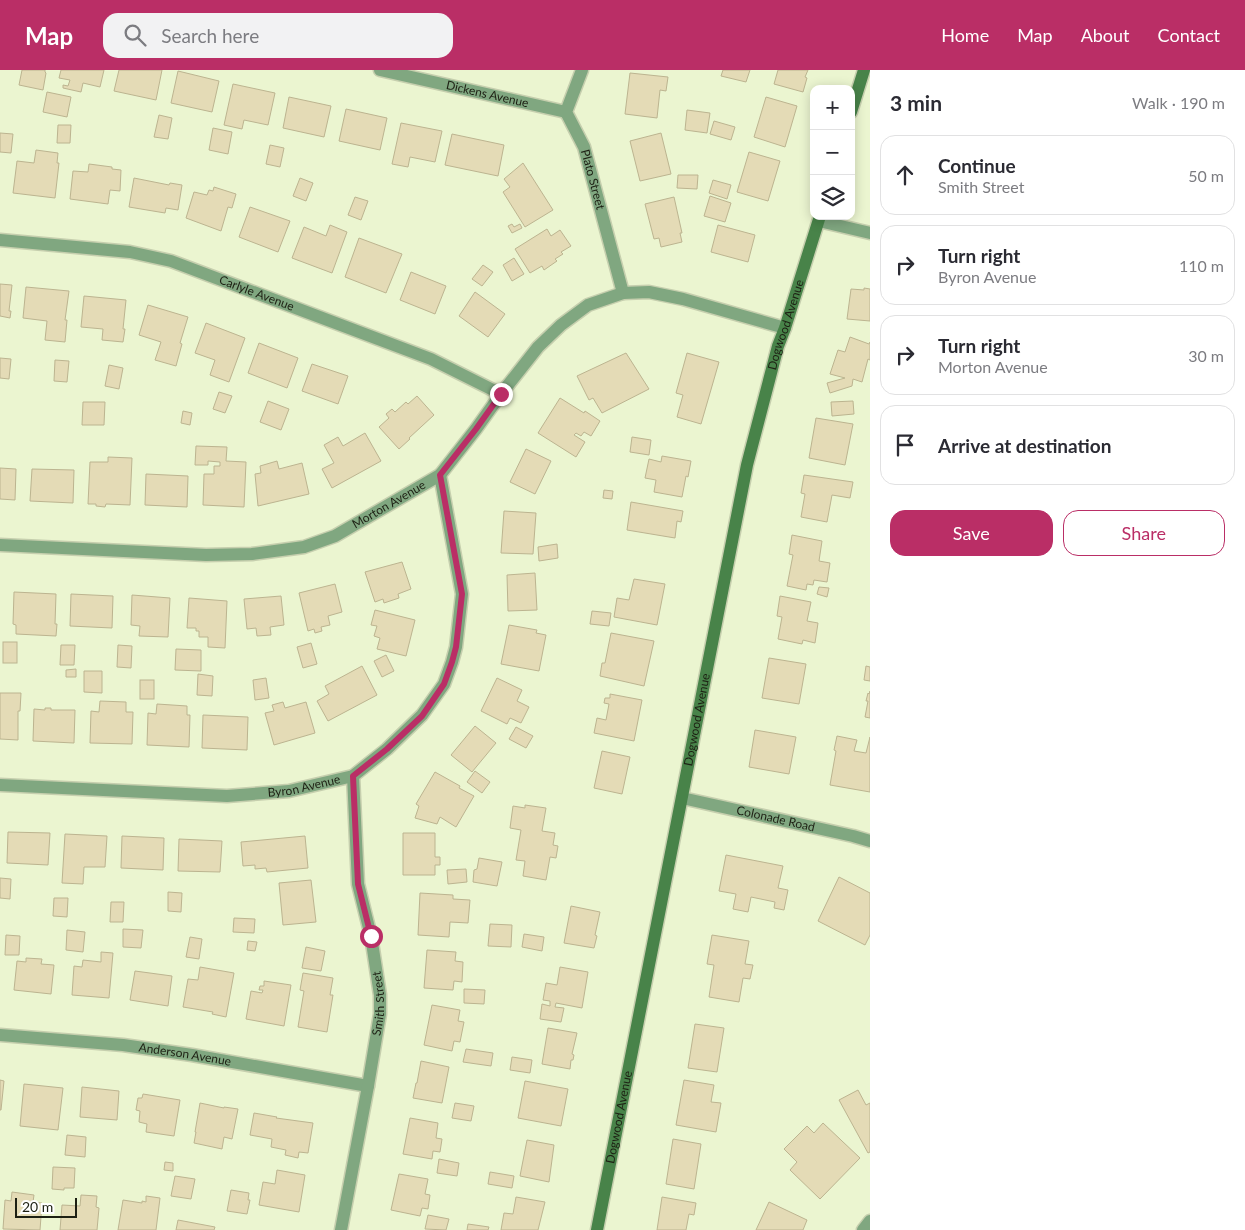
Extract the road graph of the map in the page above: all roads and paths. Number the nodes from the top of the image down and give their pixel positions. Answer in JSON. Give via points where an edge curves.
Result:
{"nodes":[{"id":1,"x":380,"y":70,"type":"edge"},
{"id":2,"x":582,"y":70,"type":"edge"},
{"id":3,"x":864,"y":70,"type":"edge"},
{"id":4,"x":855,"y":99,"type":"edge"},
{"id":5,"x":566,"y":112,"type":"junction"},
{"id":6,"x":819,"y":220,"type":"edge"},
{"id":7,"x":823,"y":220,"type":"edge"},
{"id":8,"x":870,"y":233,"type":"edge"},
{"id":9,"x":0,"y":240,"type":"edge"},
{"id":10,"x":622,"y":293,"type":"junction"},
{"id":11,"x":786,"y":328,"type":"junction"},
{"id":12,"x":501,"y":394,"type":"junction"},
{"id":13,"x":440,"y":475,"type":"junction"},
{"id":14,"x":0,"y":546,"type":"edge"},
{"id":15,"x":353,"y":776,"type":"junction"},
{"id":16,"x":0,"y":785,"type":"edge"},
{"id":17,"x":682,"y":798,"type":"junction"},
{"id":18,"x":870,"y":841,"type":"edge"},
{"id":19,"x":0,"y":1035,"type":"edge"},
{"id":20,"x":368,"y":1086,"type":"junction"},
{"id":21,"x":870,"y":1221,"type":"edge"},
{"id":22,"x":341,"y":1230,"type":"edge"},
{"id":23,"x":598,"y":1230,"type":"edge"},
{"id":24,"x":863,"y":1230,"type":"edge"}],
"edges":[{"from":1,"to":5,"type":"street","name":"Dickens Avenue"},
{"from":2,"to":5,"type":"street"},
{"from":3,"to":4,"type":"street"},
{"from":5,"to":10,"type":"street","name":"Plato Street","via":[[584,147]]},
{"from":6,"to":11,"type":"street","name":"Dogwood Avenue"},
{"from":7,"to":8,"type":"street"},
{"from":9,"to":12,"type":"street","name":"Carlyle Avenue","via":[[130,252],[171,261],[431,360]]},
{"from":10,"to":11,"type":"street","name":"Morton Avenue","via":[[649,292],[683,299]]},
{"from":10,"to":12,"type":"street","name":"Morton Avenue","via":[[588,305],[561,325],[538,347]]},
{"from":11,"to":17,"type":"street","name":"Dogwood Avenue","via":[[778,346],[747,465]]},
{"from":12,"to":13,"type":"street","name":"Morton Avenue"},
{"from":13,"to":14,"type":"street","name":"Morton Avenue","via":[[335,536],[304,547],[252,554],[206,555]]},
{"from":13,"to":15,"type":"street","name":"Byron Avenue","via":[[462,594],[452,662],[444,684],[422,716]]},
{"from":15,"to":16,"type":"street","name":"Byron Avenue","via":[[290,791],[227,796]]},
{"from":15,"to":20,"type":"street","name":"Smith Street","via":[[358,884],[371,936],[380,995]]},
{"from":17,"to":18,"type":"street","name":"Colonade Road"},
{"from":17,"to":23,"type":"street","name":"Dogwood Avenue"},
{"from":19,"to":20,"type":"street","name":"Anderson Avenue","via":[[124,1045]]},
{"from":20,"to":22,"type":"street","name":"Smith Street"},
{"from":21,"to":24,"type":"street"}]}
